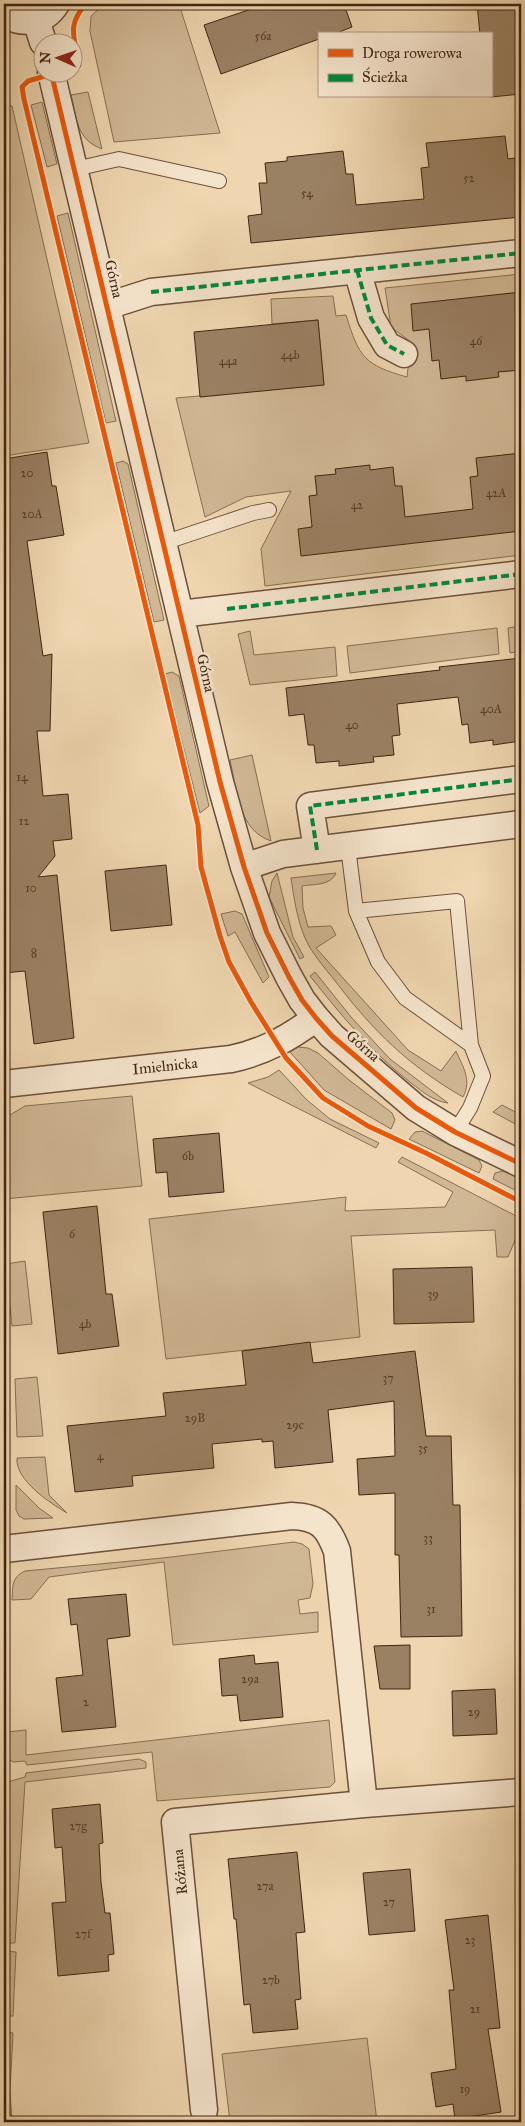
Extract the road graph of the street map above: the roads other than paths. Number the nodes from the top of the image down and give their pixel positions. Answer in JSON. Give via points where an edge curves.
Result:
{"nodes":[{"id":1,"x":4,"y":14,"type":"edge"},
{"id":2,"x":45,"y":22,"type":"edge"},
{"id":3,"x":53,"y":82,"type":"edge"},
{"id":4,"x":75,"y":169,"type":"junction"},
{"id":5,"x":218,"y":181,"type":"dead end"},
{"id":6,"x":521,"y":253,"type":"edge"},
{"id":7,"x":358,"y":270,"type":"junction"},
{"id":8,"x":107,"y":306,"type":"junction"},
{"id":9,"x":404,"y":354,"type":"dead end"},
{"id":10,"x":270,"y":510,"type":"dead end"},
{"id":11,"x":163,"y":543,"type":"junction"},
{"id":12,"x":521,"y":574,"type":"edge"},
{"id":13,"x":180,"y":614,"type":"junction"},
{"id":14,"x":521,"y":779,"type":"edge"},
{"id":15,"x":521,"y":824,"type":"edge"},
{"id":16,"x":348,"y":847,"type":"junction"},
{"id":17,"x":317,"y":850,"type":"junction"},
{"id":18,"x":244,"y":867,"type":"junction"},
{"id":19,"x":356,"y":910,"type":"junction"},
{"id":20,"x":316,"y":1018,"type":"junction"},
{"id":21,"x":471,"y":1045,"type":"junction"},
{"id":22,"x":4,"y":1084,"type":"edge"},
{"id":23,"x":456,"y":1132,"type":"junction"},
{"id":24,"x":521,"y":1164,"type":"edge"},
{"id":25,"x":4,"y":1550,"type":"edge"},
{"id":26,"x":521,"y":1792,"type":"edge"},
{"id":27,"x":364,"y":1804,"type":"junction"},
{"id":28,"x":204,"y":2110,"type":"dead end"}],
"edges":[{"from":1,"to":2,"type":"street","via":[[14,20]]},
{"from":3,"to":4,"type":"street","name":"Górna"},
{"from":4,"to":5,"type":"lane","via":[[119,159]]},
{"from":4,"to":8,"type":"street","name":"Górna"},
{"from":6,"to":7,"type":"street"},
{"from":7,"to":8,"type":"street","via":[[151,292]]},
{"from":7,"to":9,"type":"street","via":[[371,318],[387,345]]},
{"from":8,"to":11,"type":"street","name":"Górna"},
{"from":10,"to":11,"type":"lane"},
{"from":11,"to":13,"type":"street","name":"Górna"},
{"from":12,"to":13,"type":"street"},
{"from":13,"to":18,"type":"street","name":"Górna"},
{"from":14,"to":17,"type":"street","via":[[310,806]]},
{"from":15,"to":16,"type":"street"},
{"from":16,"to":17,"type":"street"},
{"from":16,"to":19,"type":"lane"},
{"from":17,"to":18,"type":"street","via":[[283,854]]},
{"from":18,"to":20,"type":"street","name":"Górna","via":[[267,933],[289,978]]},
{"from":19,"to":21,"type":"lane","via":[[378,962],[405,998]]},
{"from":19,"to":21,"type":"lane","via":[[457,901]]},
{"from":20,"to":22,"type":"street","name":"Imielnicka","via":[[295,1034],[266,1049],[232,1059]]},
{"from":20,"to":23,"type":"street","name":"Górna","via":[[332,1036],[416,1108]]},
{"from":21,"to":23,"type":"lane","via":[[483,1076]]},
{"from":23,"to":24,"type":"street","name":"Górna"},
{"from":25,"to":27,"type":"street","via":[[292,1516],[310,1518],[321,1524],[337,1551]]},
{"from":26,"to":27,"type":"street","name":"Różana"},
{"from":27,"to":28,"type":"street","name":"Różana","via":[[175,1822]]}]}
